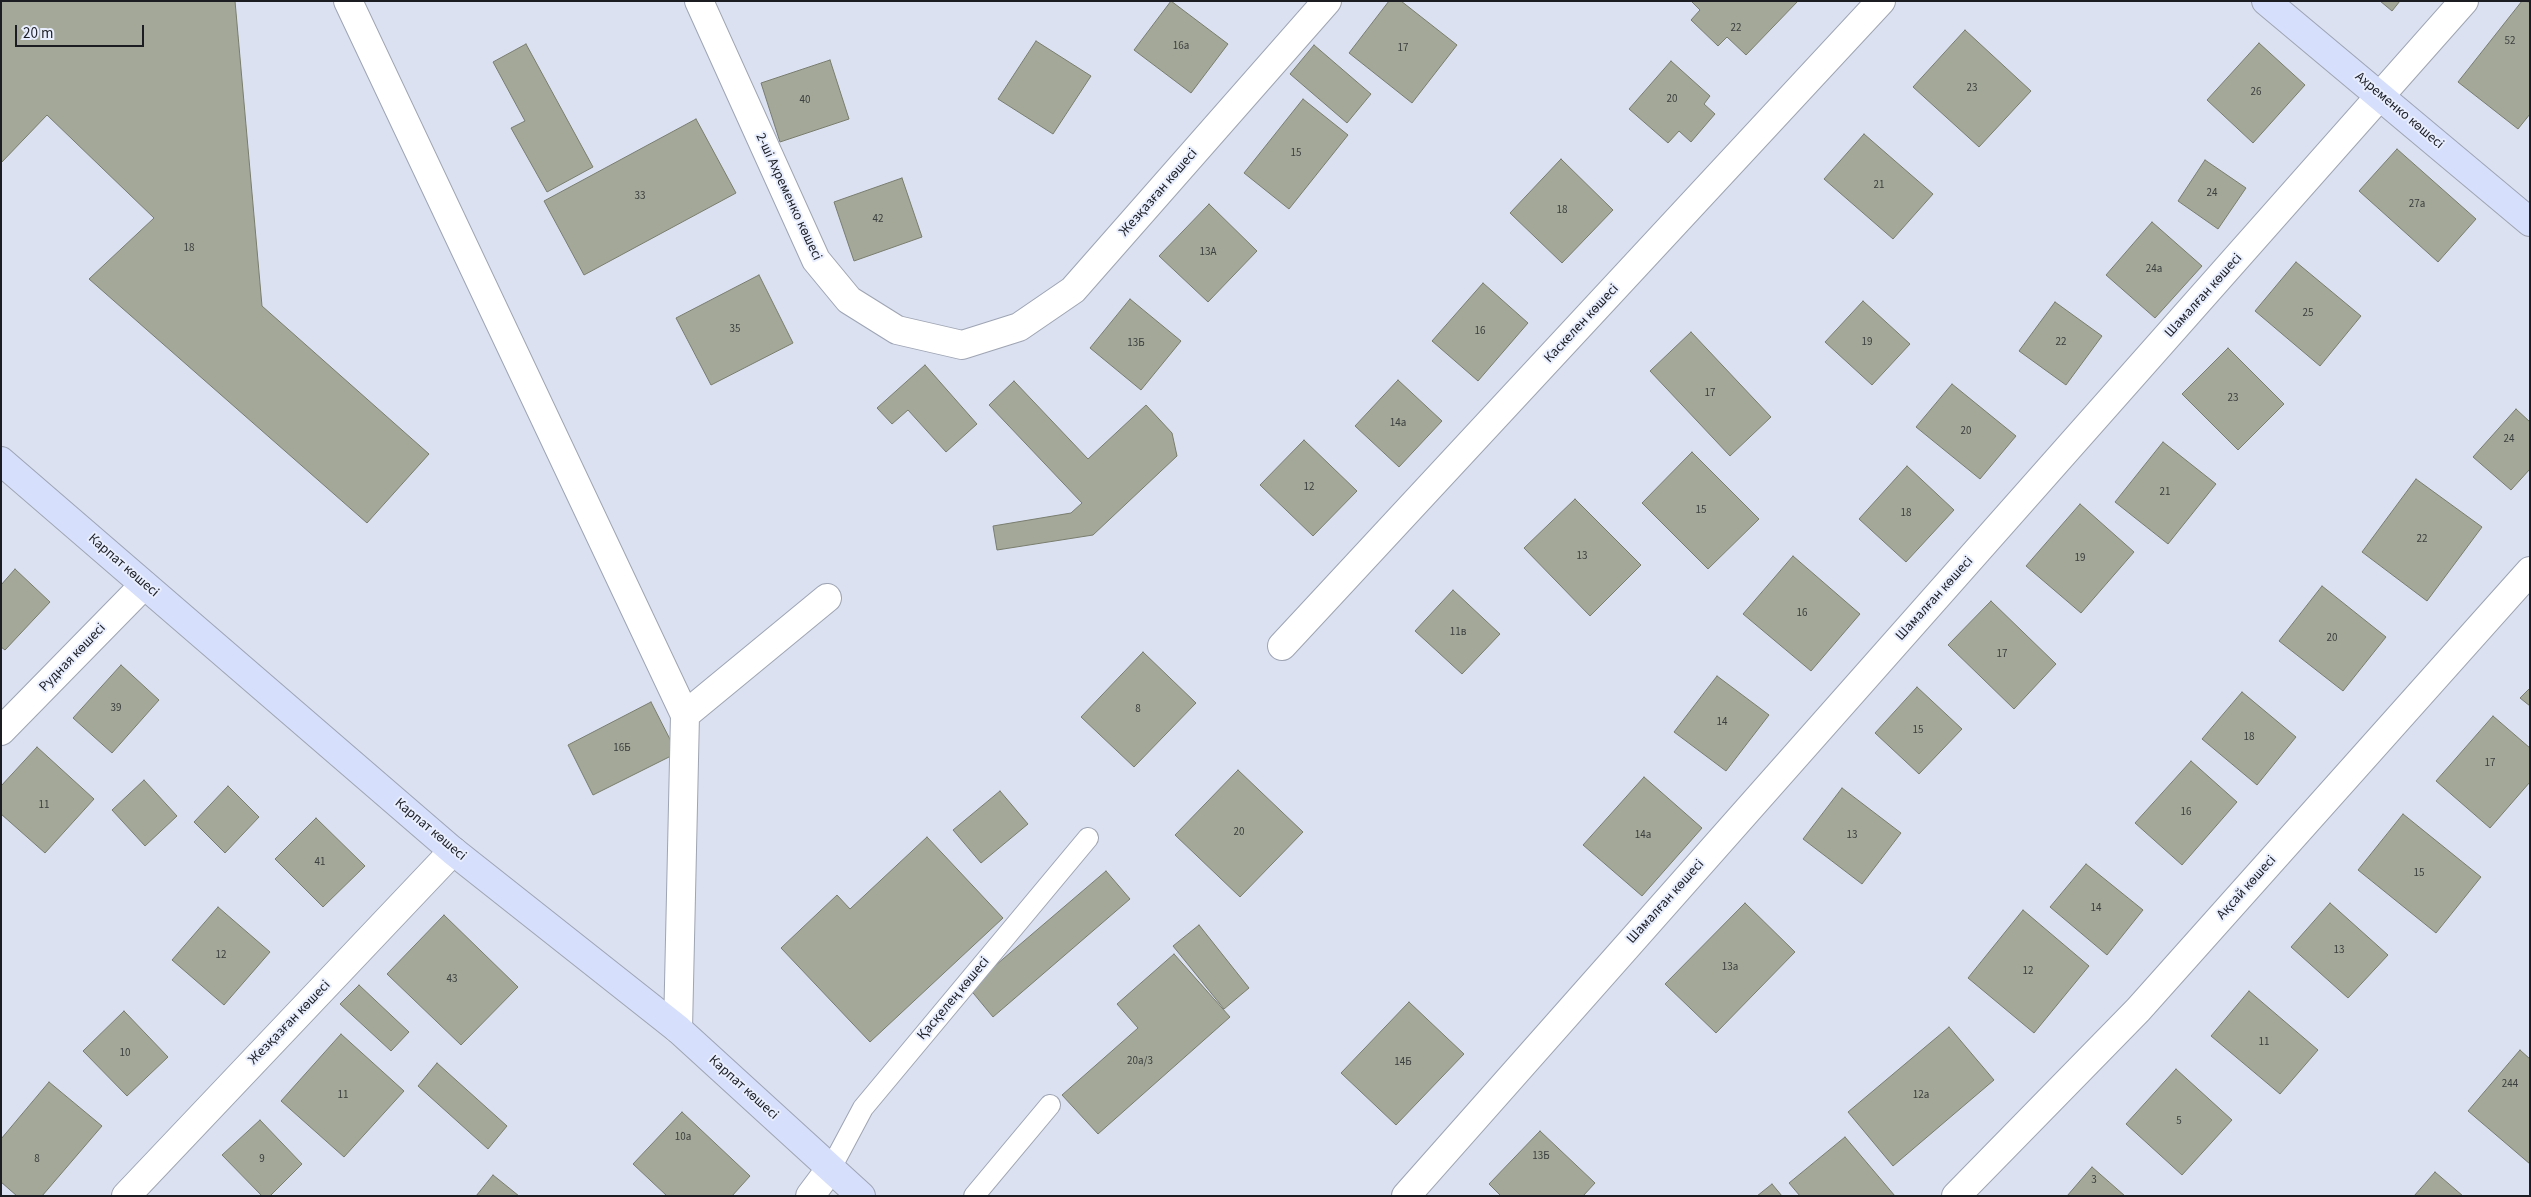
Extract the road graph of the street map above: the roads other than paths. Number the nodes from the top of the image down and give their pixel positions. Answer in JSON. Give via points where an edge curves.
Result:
{"nodes":[{"id":1,"x":348,"y":1,"type":"edge"},
{"id":2,"x":699,"y":1,"type":"edge"},
{"id":3,"x":1327,"y":1,"type":"edge"},
{"id":4,"x":1881,"y":1,"type":"edge"},
{"id":5,"x":2266,"y":1,"type":"edge"},
{"id":6,"x":2464,"y":1,"type":"edge"},
{"id":7,"x":2381,"y":95,"type":"junction"},
{"id":8,"x":2530,"y":222,"type":"edge"},
{"id":9,"x":962,"y":345,"type":"joint"},
{"id":10,"x":1,"y":462,"type":"edge"},
{"id":11,"x":2530,"y":571,"type":"edge"},
{"id":12,"x":144,"y":585,"type":"junction"},
{"id":13,"x":826,"y":598,"type":"dead end"},
{"id":14,"x":1282,"y":646,"type":"dead end"},
{"id":15,"x":685,"y":714,"type":"junction"},
{"id":16,"x":1,"y":731,"type":"edge"},
{"id":17,"x":1088,"y":838,"type":"dead end"},
{"id":18,"x":454,"y":850,"type":"junction"},
{"id":19,"x":678,"y":1029,"type":"junction"},
{"id":20,"x":1050,"y":1105,"type":"dead end"},
{"id":21,"x":831,"y":1168,"type":"junction"},
{"id":22,"x":126,"y":1196,"type":"edge"},
{"id":23,"x":810,"y":1196,"type":"edge"},
{"id":24,"x":861,"y":1196,"type":"edge"},
{"id":25,"x":974,"y":1196,"type":"edge"},
{"id":26,"x":1406,"y":1196,"type":"edge"},
{"id":27,"x":1956,"y":1196,"type":"edge"}],
"edges":[{"from":1,"to":15,"type":"street"},
{"from":2,"to":9,"type":"street","name":"2-ші Ахременко көшесі","via":[[816,260],[849,300],[897,330]]},
{"from":3,"to":9,"type":"street","name":"Жезқазған көшесі","via":[[1073,290],[1019,327]]},
{"from":4,"to":14,"type":"street","name":"Каскелен көшесі"},
{"from":5,"to":7,"type":"street","name":"Ахременко көшесі"},
{"from":6,"to":7,"type":"street","name":"Шамалған көшесі"},
{"from":7,"to":8,"type":"street","name":"Ахременко көшесі"},
{"from":7,"to":26,"type":"street","name":"Шамалған көшесі"},
{"from":10,"to":12,"type":"street","name":"Карпат көшесі"},
{"from":11,"to":27,"type":"street","name":"Ақсай көшесі","via":[[2138,1010]]},
{"from":12,"to":16,"type":"street","name":"Рудная көшесі"},
{"from":12,"to":18,"type":"street","name":"Карпат көшесі"},
{"from":13,"to":15,"type":"street"},
{"from":15,"to":19,"type":"street"},
{"from":17,"to":21,"type":"lane","name":"Қасқелең көшесі","via":[[863,1108]]},
{"from":18,"to":19,"type":"street","name":"Карпат көшесі"},
{"from":18,"to":22,"type":"street","name":"Жезқазған көшесі"},
{"from":19,"to":21,"type":"street","name":"Карпат көшесі"},
{"from":20,"to":25,"type":"lane"},
{"from":21,"to":23,"type":"street"},
{"from":21,"to":24,"type":"street","name":"Карпат көшесі"}]}
